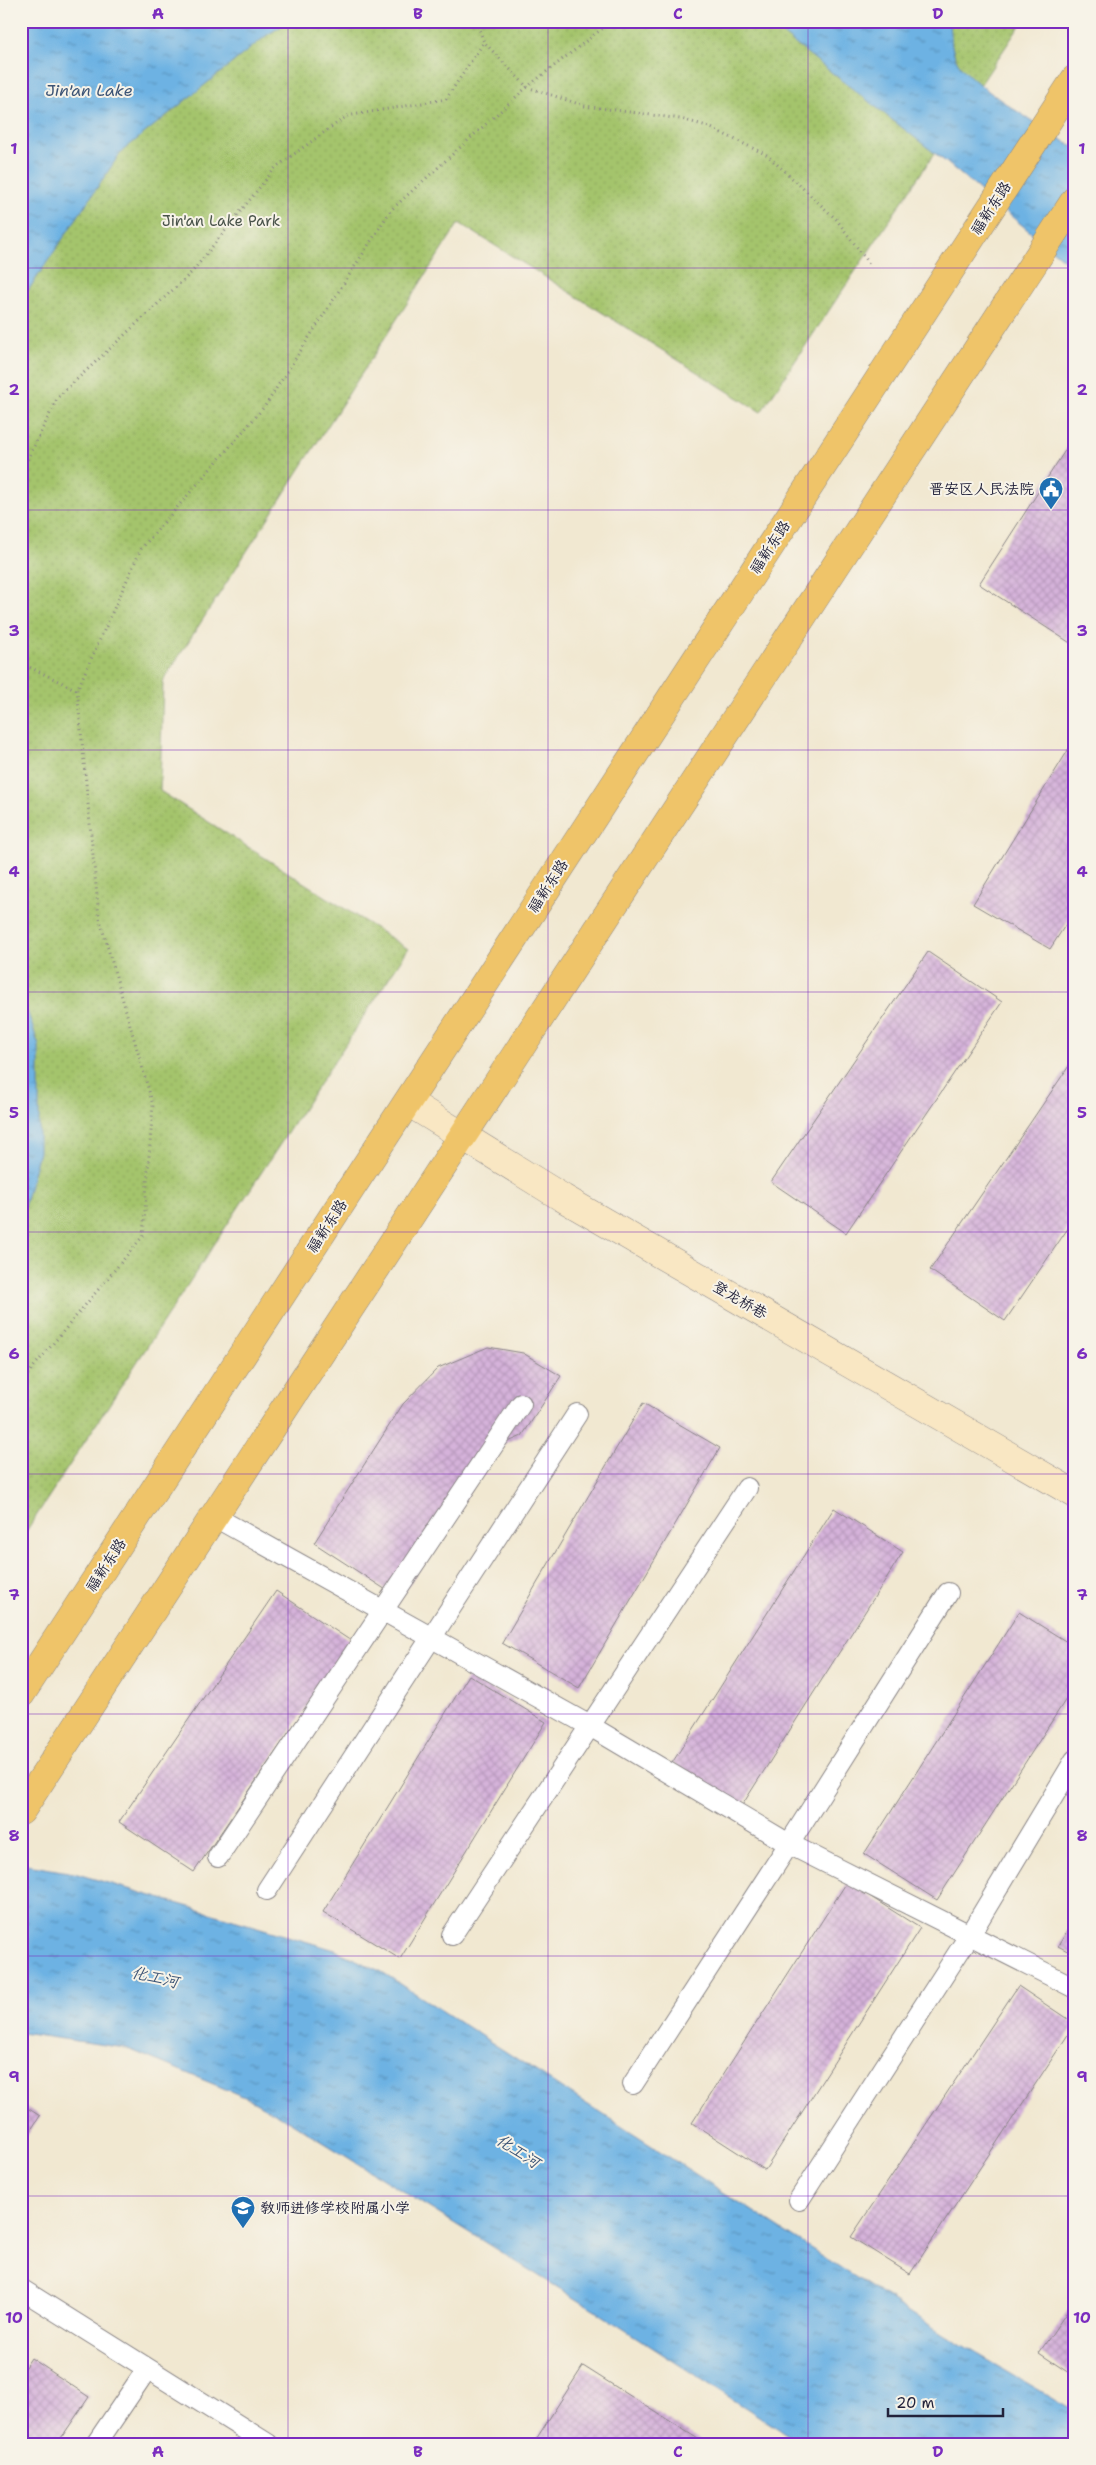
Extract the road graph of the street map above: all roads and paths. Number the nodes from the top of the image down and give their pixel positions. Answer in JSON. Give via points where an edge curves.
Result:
{"nodes":[{"id":1,"x":476,"y":21,"type":"edge"},
{"id":2,"x":612,"y":21,"type":"edge"},
{"id":3,"x":484,"y":42,"type":"junction"},
{"id":4,"x":527,"y":86,"type":"junction"},
{"id":5,"x":1069,"y":88,"type":"edge"},
{"id":6,"x":1075,"y":200,"type":"edge"},
{"id":7,"x":870,"y":266,"type":"dead end"},
{"id":8,"x":21,"y":473,"type":"edge"},
{"id":9,"x":21,"y":663,"type":"edge"},
{"id":10,"x":77,"y":690,"type":"junction"},
{"id":11,"x":408,"y":1102,"type":"junction"},
{"id":12,"x":464,"y":1135,"type":"junction"},
{"id":13,"x":21,"y":1382,"type":"edge"},
{"id":14,"x":521,"y":1404,"type":"dead end"},
{"id":15,"x":577,"y":1414,"type":"dead end"},
{"id":16,"x":747,"y":1488,"type":"dead end"},
{"id":17,"x":1075,"y":1494,"type":"edge"},
{"id":18,"x":214,"y":1517,"type":"junction"},
{"id":19,"x":948,"y":1593,"type":"dead end"},
{"id":20,"x":383,"y":1611,"type":"junction"},
{"id":21,"x":431,"y":1638,"type":"junction"},
{"id":22,"x":21,"y":1694,"type":"edge"},
{"id":23,"x":590,"y":1726,"type":"junction"},
{"id":24,"x":1075,"y":1760,"type":"edge"},
{"id":25,"x":21,"y":1811,"type":"edge"},
{"id":26,"x":789,"y":1844,"type":"junction"},
{"id":27,"x":218,"y":1857,"type":"dead end"},
{"id":28,"x":267,"y":1890,"type":"dead end"},
{"id":29,"x":452,"y":1935,"type":"dead end"},
{"id":30,"x":969,"y":1936,"type":"junction"},
{"id":31,"x":1075,"y":1988,"type":"edge"},
{"id":32,"x":633,"y":2084,"type":"dead end"},
{"id":33,"x":799,"y":2200,"type":"dead end"},
{"id":34,"x":21,"y":2289,"type":"edge"},
{"id":35,"x":147,"y":2370,"type":"junction"},
{"id":36,"x":96,"y":2444,"type":"edge"},
{"id":37,"x":268,"y":2444,"type":"edge"}],
"edges":[{"from":1,"to":3,"type":"path"},
{"from":2,"to":4,"type":"path"},
{"from":3,"to":4,"type":"path"},
{"from":3,"to":8,"type":"path","via":[[446,99],[347,116],[276,167],[192,272],[58,397]]},
{"from":4,"to":7,"type":"path","via":[[585,106],[681,119],[736,138],[767,155],[814,197],[836,220]]},
{"from":4,"to":10,"type":"path","via":[[391,210],[265,406],[141,550]]},
{"from":5,"to":11,"type":"main road","name":"福新东路"},
{"from":6,"to":12,"type":"main road"},
{"from":9,"to":10,"type":"path"},
{"from":10,"to":13,"type":"path","via":[[99,917],[153,1105],[143,1236]]},
{"from":11,"to":12,"type":"street","name":"登龙桥巷"},
{"from":11,"to":22,"type":"main road","name":"福新东路"},
{"from":12,"to":17,"type":"street","name":"登龙桥巷","via":[[563,1198]]},
{"from":12,"to":18,"type":"main road"},
{"from":14,"to":20,"type":"lane"},
{"from":15,"to":21,"type":"lane"},
{"from":16,"to":23,"type":"lane"},
{"from":18,"to":20,"type":"lane"},
{"from":18,"to":25,"type":"main road"},
{"from":19,"to":26,"type":"lane"},
{"from":20,"to":21,"type":"lane"},
{"from":20,"to":27,"type":"lane"},
{"from":21,"to":23,"type":"lane"},
{"from":21,"to":28,"type":"lane"},
{"from":23,"to":26,"type":"lane"},
{"from":23,"to":29,"type":"lane"},
{"from":24,"to":30,"type":"lane"},
{"from":26,"to":30,"type":"lane"},
{"from":26,"to":32,"type":"lane"},
{"from":30,"to":31,"type":"lane"},
{"from":30,"to":33,"type":"lane"},
{"from":34,"to":35,"type":"lane"},
{"from":35,"to":36,"type":"lane"},
{"from":35,"to":37,"type":"lane"}]}
